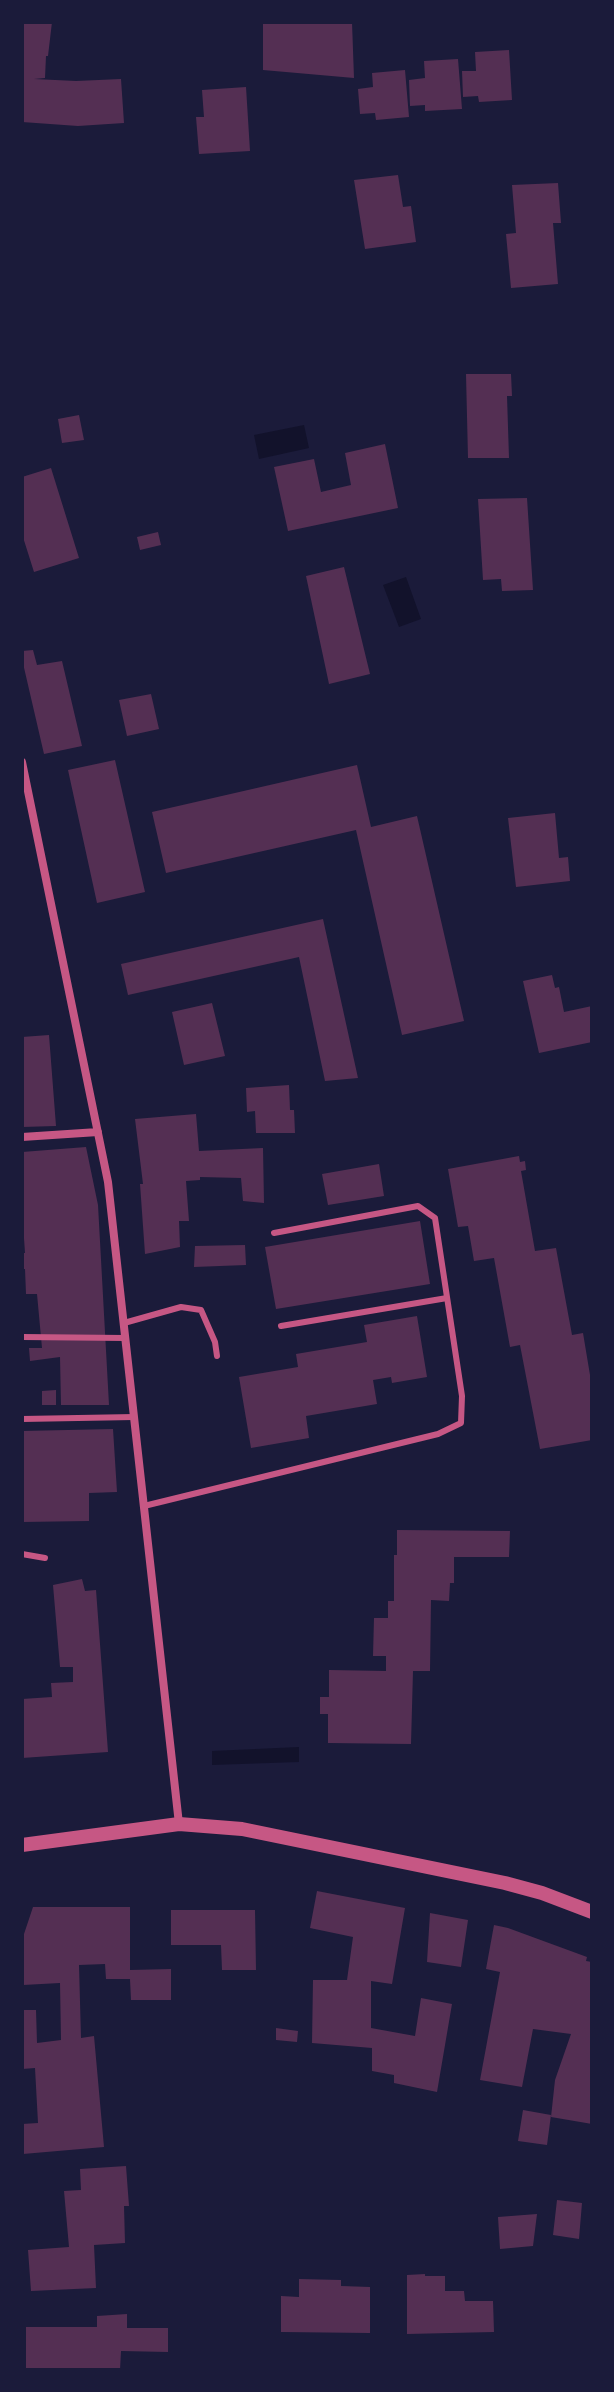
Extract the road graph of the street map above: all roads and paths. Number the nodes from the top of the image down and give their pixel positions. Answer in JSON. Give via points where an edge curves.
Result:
{"nodes":[{"id":1,"x":22,"y":762,"type":"edge"},
{"id":2,"x":98,"y":1132,"type":"junction"},
{"id":3,"x":22,"y":1137,"type":"edge"},
{"id":4,"x":274,"y":1233,"type":"dead end"},
{"id":5,"x":447,"y":1298,"type":"junction"},
{"id":6,"x":124,"y":1323,"type":"junction"},
{"id":7,"x":281,"y":1326,"type":"dead end"},
{"id":8,"x":22,"y":1337,"type":"edge"},
{"id":9,"x":125,"y":1338,"type":"junction"},
{"id":10,"x":217,"y":1356,"type":"dead end"},
{"id":11,"x":134,"y":1417,"type":"junction"},
{"id":12,"x":22,"y":1419,"type":"edge"},
{"id":13,"x":144,"y":1506,"type":"junction"},
{"id":14,"x":22,"y":1554,"type":"edge"},
{"id":15,"x":45,"y":1558,"type":"dead end"},
{"id":16,"x":179,"y":1824,"type":"junction"},
{"id":17,"x":22,"y":1845,"type":"edge"},
{"id":18,"x":592,"y":1912,"type":"edge"}],
"edges":[{"from":1,"to":2,"type":"street"},
{"from":2,"to":3,"type":"street"},
{"from":2,"to":6,"type":"street"},
{"from":4,"to":5,"type":"lane","via":[[418,1206],[435,1218]]},
{"from":5,"to":7,"type":"lane"},
{"from":5,"to":13,"type":"lane","via":[[461,1423],[438,1434]]},
{"from":6,"to":9,"type":"street"},
{"from":6,"to":10,"type":"lane","via":[[181,1307],[201,1310]]},
{"from":8,"to":9,"type":"lane"},
{"from":9,"to":11,"type":"street"},
{"from":11,"to":12,"type":"lane"},
{"from":11,"to":13,"type":"street"},
{"from":13,"to":16,"type":"street"},
{"from":14,"to":15,"type":"lane"},
{"from":16,"to":17,"type":"street"},
{"from":16,"to":18,"type":"street","via":[[269,1833],[415,1863],[542,1893]]}]}
